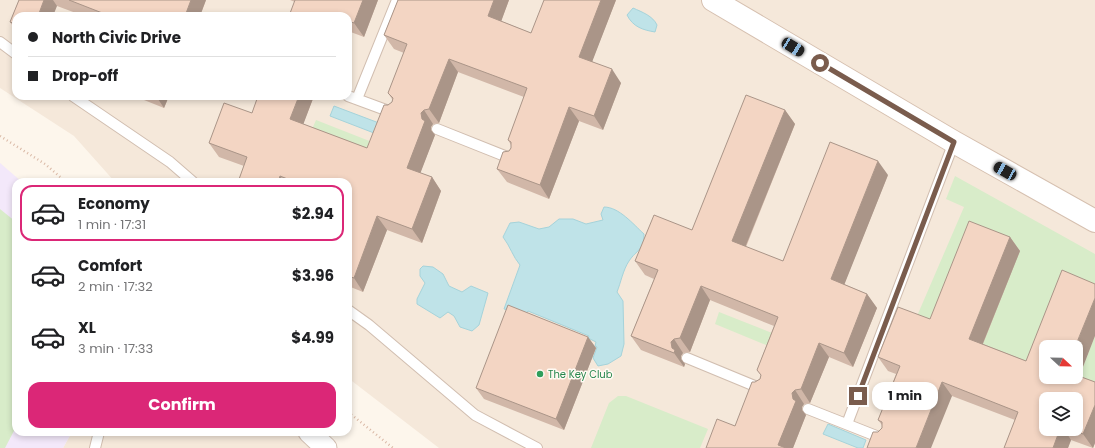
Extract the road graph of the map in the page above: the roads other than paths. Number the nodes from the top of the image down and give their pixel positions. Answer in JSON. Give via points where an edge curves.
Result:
{"nodes":[{"id":1,"x":397,"y":0,"type":"edge"},
{"id":2,"x":713,"y":0,"type":"edge"},
{"id":3,"x":0,"y":42,"type":"edge"},
{"id":4,"x":12,"y":51,"type":"edge"},
{"id":5,"x":352,"y":97,"type":"edge"},
{"id":6,"x":80,"y":100,"type":"edge"},
{"id":7,"x":396,"y":113,"type":"edge"},
{"id":8,"x":437,"y":129,"type":"dead end"},
{"id":9,"x":954,"y":142,"type":"junction"},
{"id":10,"x":515,"y":160,"type":"edge"},
{"id":11,"x":188,"y":178,"type":"edge"},
{"id":12,"x":1095,"y":221,"type":"edge"},
{"id":13,"x":352,"y":313,"type":"edge"},
{"id":14,"x":687,"y":358,"type":"dead end"},
{"id":15,"x":764,"y":390,"type":"edge"},
{"id":16,"x":808,"y":409,"type":"dead end"},
{"id":17,"x":847,"y":424,"type":"junction"},
{"id":18,"x":98,"y":436,"type":"edge"},
{"id":19,"x":313,"y":436,"type":"edge"},
{"id":20,"x":886,"y":440,"type":"edge"},
{"id":21,"x":95,"y":448,"type":"edge"},
{"id":22,"x":326,"y":448,"type":"edge"},
{"id":23,"x":537,"y":448,"type":"edge"}],
"edges":[{"from":1,"to":5,"type":"lane"},
{"from":2,"to":9,"type":"main road"},
{"from":3,"to":4,"type":"lane"},
{"from":5,"to":7,"type":"lane"},
{"from":6,"to":11,"type":"lane","via":[[170,162]]},
{"from":8,"to":10,"type":"lane"},
{"from":9,"to":12,"type":"main road"},
{"from":9,"to":17,"type":"lane"},
{"from":13,"to":23,"type":"lane","via":[[475,415]]},
{"from":14,"to":15,"type":"lane"},
{"from":16,"to":17,"type":"lane"},
{"from":17,"to":20,"type":"lane"},
{"from":18,"to":21,"type":"lane"},
{"from":19,"to":22,"type":"street"}]}
